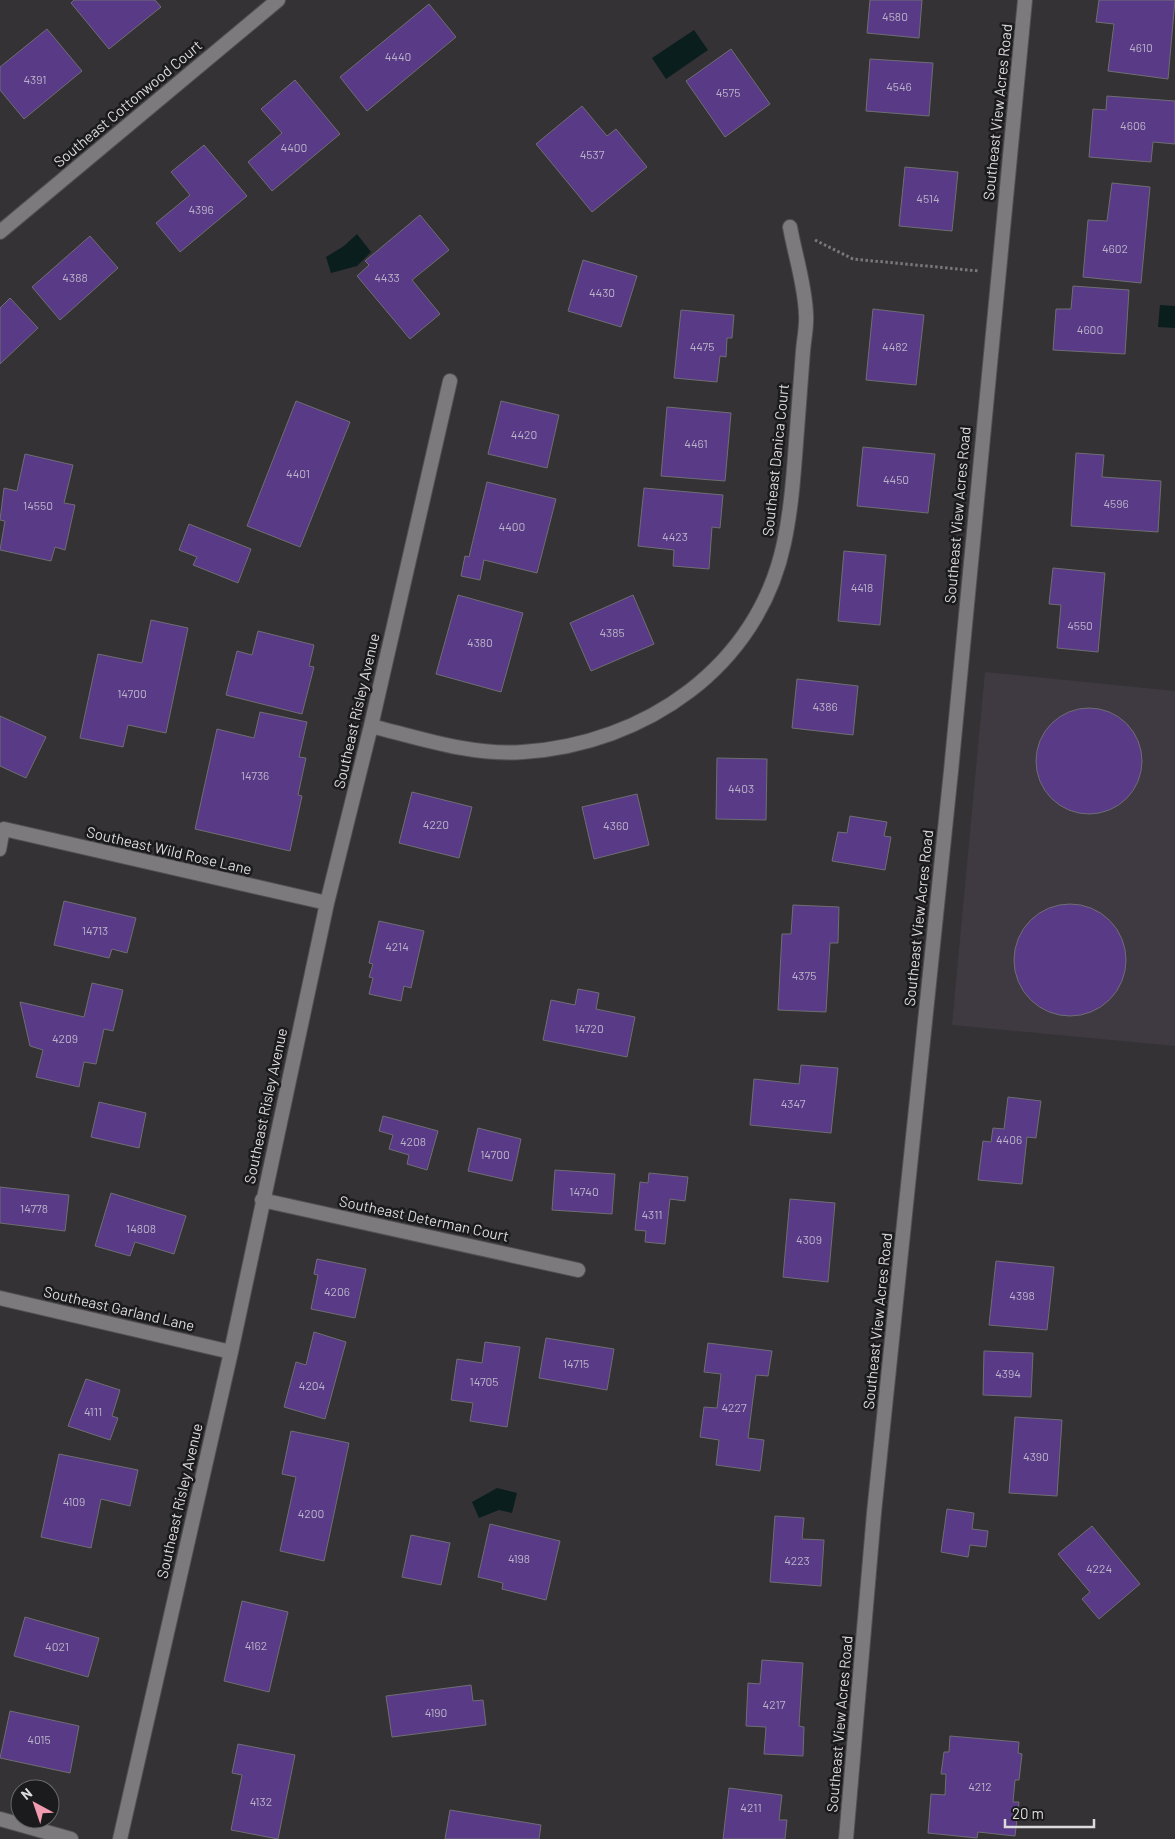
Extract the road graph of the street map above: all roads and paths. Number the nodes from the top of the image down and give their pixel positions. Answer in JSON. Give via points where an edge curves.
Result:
{"nodes":[{"id":1,"x":278,"y":0,"type":"edge"},
{"id":2,"x":1025,"y":0,"type":"edge"},
{"id":3,"x":790,"y":227,"type":"joint"},
{"id":4,"x":0,"y":232,"type":"edge"},
{"id":5,"x":973,"y":270,"type":"dead end"},
{"id":6,"x":450,"y":381,"type":"dead end"},
{"id":7,"x":371,"y":726,"type":"junction"},
{"id":8,"x":4,"y":829,"type":"joint"},
{"id":9,"x":0,"y":850,"type":"edge"},
{"id":10,"x":327,"y":903,"type":"junction"},
{"id":11,"x":262,"y":1200,"type":"junction"},
{"id":12,"x":578,"y":1270,"type":"dead end"},
{"id":13,"x":0,"y":1298,"type":"edge"},
{"id":14,"x":231,"y":1352,"type":"junction"},
{"id":15,"x":0,"y":1819,"type":"edge"},
{"id":16,"x":71,"y":1839,"type":"edge"},
{"id":17,"x":120,"y":1839,"type":"edge"},
{"id":18,"x":846,"y":1839,"type":"edge"}],
"edges":[{"from":1,"to":4,"type":"street","name":"Southeast Cottonwood Court"},
{"from":2,"to":18,"type":"street","name":"Southeast View Acres Road","via":[[952,762],[874,1513]]},
{"from":3,"to":5,"type":"path","via":[[853,259]]},
{"from":3,"to":7,"type":"street","name":"Southeast Danica Court","via":[[806,314],[792,493],[784,544],[769,590],[749,628],[708,676],[669,708],[622,731],[566,746],[521,753],[485,751]]},
{"from":6,"to":7,"type":"street","name":"Southeast Risley Avenue"},
{"from":7,"to":10,"type":"street","name":"Southeast Risley Avenue"},
{"from":8,"to":9,"type":"lane"},
{"from":8,"to":10,"type":"street","name":"Southeast Wild Rose Lane"},
{"from":10,"to":11,"type":"street","name":"Southeast Risley Avenue"},
{"from":11,"to":12,"type":"street","name":"Southeast Determan Court"},
{"from":11,"to":14,"type":"street","name":"Southeast Risley Avenue"},
{"from":13,"to":14,"type":"street","name":"Southeast Garland Lane"},
{"from":14,"to":17,"type":"street","name":"Southeast Risley Avenue"},
{"from":15,"to":16,"type":"street"}]}
